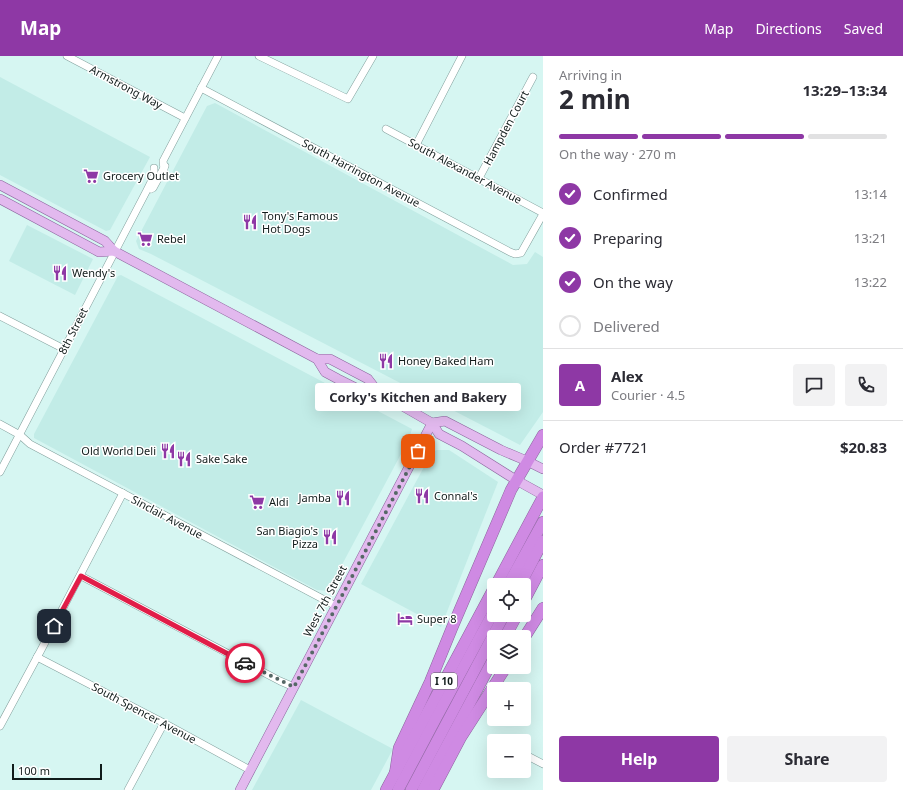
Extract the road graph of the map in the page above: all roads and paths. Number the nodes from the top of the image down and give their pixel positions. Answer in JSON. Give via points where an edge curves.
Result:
{"nodes":[{"id":1,"x":67,"y":56,"type":"edge"},
{"id":2,"x":218,"y":56,"type":"edge"},
{"id":3,"x":259,"y":56,"type":"edge"},
{"id":4,"x":373,"y":56,"type":"edge"},
{"id":5,"x":462,"y":56,"type":"edge"},
{"id":6,"x":533,"y":77,"type":"dead end"},
{"id":7,"x":201,"y":88,"type":"junction"},
{"id":8,"x":185,"y":118,"type":"junction"},
{"id":9,"x":386,"y":129,"type":"dead end"},
{"id":10,"x":172,"y":142,"type":"junction"},
{"id":11,"x":416,"y":145,"type":"junction"},
{"id":12,"x":479,"y":178,"type":"junction"},
{"id":13,"x":0,"y":185,"type":"edge"},
{"id":14,"x":147,"y":190,"type":"junction"},
{"id":15,"x":0,"y":194,"type":"edge"},
{"id":16,"x":0,"y":200,"type":"edge"},
{"id":17,"x":32,"y":202,"type":"junction"},
{"id":18,"x":543,"y":213,"type":"edge"},
{"id":19,"x":30,"y":215,"type":"junction"},
{"id":20,"x":68,"y":221,"type":"junction"},
{"id":21,"x":114,"y":252,"type":"junction"},
{"id":22,"x":0,"y":316,"type":"edge"},
{"id":23,"x":64,"y":349,"type":"junction"},
{"id":24,"x":317,"y":359,"type":"junction"},
{"id":25,"x":378,"y":392,"type":"junction"},
{"id":26,"x":432,"y":423,"type":"junction"},
{"id":27,"x":0,"y":424,"type":"edge"},
{"id":28,"x":20,"y":435,"type":"junction"},
{"id":29,"x":543,"y":435,"type":"edge"},
{"id":30,"x":527,"y":461,"type":"junction"},
{"id":31,"x":543,"y":469,"type":"edge"},
{"id":32,"x":0,"y":472,"type":"edge"},
{"id":33,"x":516,"y":480,"type":"junction"},
{"id":34,"x":123,"y":494,"type":"junction"},
{"id":35,"x":542,"y":498,"type":"edge"},
{"id":36,"x":543,"y":522,"type":"edge"},
{"id":37,"x":543,"y":541,"type":"edge"},
{"id":38,"x":543,"y":565,"type":"edge"},
{"id":39,"x":81,"y":576,"type":"junction"},
{"id":40,"x":500,"y":578,"type":"edge"},
{"id":41,"x":512,"y":578,"type":"edge"},
{"id":42,"x":524,"y":578,"type":"edge"},
{"id":43,"x":531,"y":588,"type":"edge"},
{"id":44,"x":487,"y":601,"type":"edge"},
{"id":45,"x":336,"y":606,"type":"junction"},
{"id":46,"x":543,"y":608,"type":"edge"},
{"id":47,"x":488,"y":622,"type":"edge"},
{"id":48,"x":500,"y":622,"type":"edge"},
{"id":49,"x":529,"y":630,"type":"edge"},
{"id":50,"x":462,"y":648,"type":"junction"},
{"id":51,"x":37,"y":658,"type":"junction"},
{"id":52,"x":487,"y":671,"type":"edge"},
{"id":53,"x":502,"y":674,"type":"edge"},
{"id":54,"x":294,"y":687,"type":"junction"},
{"id":55,"x":476,"y":692,"type":"junction"},
{"id":56,"x":434,"y":720,"type":"junction"},
{"id":57,"x":164,"y":723,"type":"junction"},
{"id":58,"x":0,"y":726,"type":"edge"},
{"id":59,"x":439,"y":737,"type":"junction"},
{"id":60,"x":531,"y":758,"type":"edge"},
{"id":61,"x":543,"y":764,"type":"edge"},
{"id":62,"x":250,"y":770,"type":"junction"},
{"id":63,"x":394,"y":774,"type":"junction"},
{"id":64,"x":128,"y":790,"type":"edge"},
{"id":65,"x":240,"y":790,"type":"edge"},
{"id":66,"x":386,"y":790,"type":"edge"},
{"id":67,"x":398,"y":790,"type":"edge"},
{"id":68,"x":411,"y":790,"type":"edge"},
{"id":69,"x":424,"y":790,"type":"edge"},
{"id":70,"x":433,"y":790,"type":"edge"}],
"edges":[{"from":1,"to":8,"type":"street","name":"Armstrong Way"},
{"from":2,"to":7,"type":"street","name":"8th Street"},
{"from":3,"to":4,"type":"street","via":[[348,99]]},
{"from":5,"to":11,"type":"street"},
{"from":6,"to":12,"type":"street","name":"Hampden Court"},
{"from":7,"to":8,"type":"street","name":"8th Street"},
{"from":7,"to":18,"type":"street","name":"South Harrington Avenue","via":[[515,254],[521,253]]},
{"from":8,"to":10,"type":"street","name":"8th Street"},
{"from":9,"to":11,"type":"street","name":"South Alexander Avenue"},
{"from":10,"to":14,"type":"street","name":"8th Street","via":[[166,146],[146,183]]},
{"from":10,"to":14,"type":"street","name":"8th Street","via":[[174,150],[153,188]]},
{"from":11,"to":12,"type":"street","name":"South Alexander Avenue"},
{"from":12,"to":18,"type":"street","name":"South Alexander Avenue"},
{"from":13,"to":17,"type":"main road"},
{"from":14,"to":21,"type":"street","name":"8th Street"},
{"from":15,"to":17,"type":"main road","via":[[25,207]]},
{"from":16,"to":19,"type":"main road"},
{"from":17,"to":20,"type":"main road"},
{"from":19,"to":20,"type":"main road","via":[[38,213],[49,219]]},
{"from":19,"to":21,"type":"main road","via":[[99,252]]},
{"from":20,"to":21,"type":"main road","via":[[105,241]]},
{"from":21,"to":23,"type":"street","name":"8th Street"},
{"from":21,"to":24,"type":"main road"},
{"from":22,"to":23,"type":"street"},
{"from":23,"to":28,"type":"street","name":"8th Street"},
{"from":24,"to":25,"type":"main road","via":[[330,359],[368,379]]},
{"from":24,"to":25,"type":"main road","via":[[325,372],[362,391]]},
{"from":25,"to":26,"type":"main road"},
{"from":26,"to":30,"type":"main road","via":[[445,421]]},
{"from":26,"to":33,"type":"main road","via":[[439,434]]},
{"from":26,"to":45,"type":"main road","name":"West 7th Street"},
{"from":27,"to":28,"type":"street","name":"Sinclair Avenue"},
{"from":28,"to":32,"type":"street","name":"8th Street"},
{"from":28,"to":34,"type":"street","name":"Sinclair Avenue","via":[[30,444]]},
{"from":29,"to":30,"type":"highway"},
{"from":30,"to":31,"type":"main road"},
{"from":30,"to":33,"type":"highway"},
{"from":33,"to":35,"type":"main road"},
{"from":33,"to":63,"type":"highway","via":[[427,689],[399,748]]},
{"from":34,"to":39,"type":"street"},
{"from":34,"to":45,"type":"street","name":"Sinclair Avenue"},
{"from":35,"to":40,"type":"highway"},
{"from":36,"to":41,"type":"highway"},
{"from":37,"to":42,"type":"highway"},
{"from":38,"to":43,"type":"highway"},
{"from":39,"to":51,"type":"street"},
{"from":39,"to":54,"type":"street"},
{"from":44,"to":50,"type":"highway","number":"I 10"},
{"from":45,"to":54,"type":"main road","name":"West 7th Street"},
{"from":46,"to":49,"type":"highway"},
{"from":47,"to":56,"type":"highway"},
{"from":48,"to":59,"type":"highway"},
{"from":50,"to":56,"type":"highway"},
{"from":50,"to":63,"type":"highway","number":"I 10"},
{"from":51,"to":57,"type":"street","name":"South Spencer Avenue"},
{"from":51,"to":58,"type":"street"},
{"from":52,"to":55,"type":"highway"},
{"from":53,"to":70,"type":"highway","via":[[461,737]]},
{"from":54,"to":62,"type":"main road","name":"West 7th Street"},
{"from":55,"to":59,"type":"highway"},
{"from":55,"to":69,"type":"highway"},
{"from":56,"to":67,"type":"highway"},
{"from":57,"to":62,"type":"street","name":"South Spencer Avenue"},
{"from":57,"to":64,"type":"street"},
{"from":59,"to":68,"type":"highway"},
{"from":60,"to":61,"type":"street"},
{"from":62,"to":65,"type":"main road","name":"West 7th Street"},
{"from":63,"to":66,"type":"highway","number":"I 10"}]}
